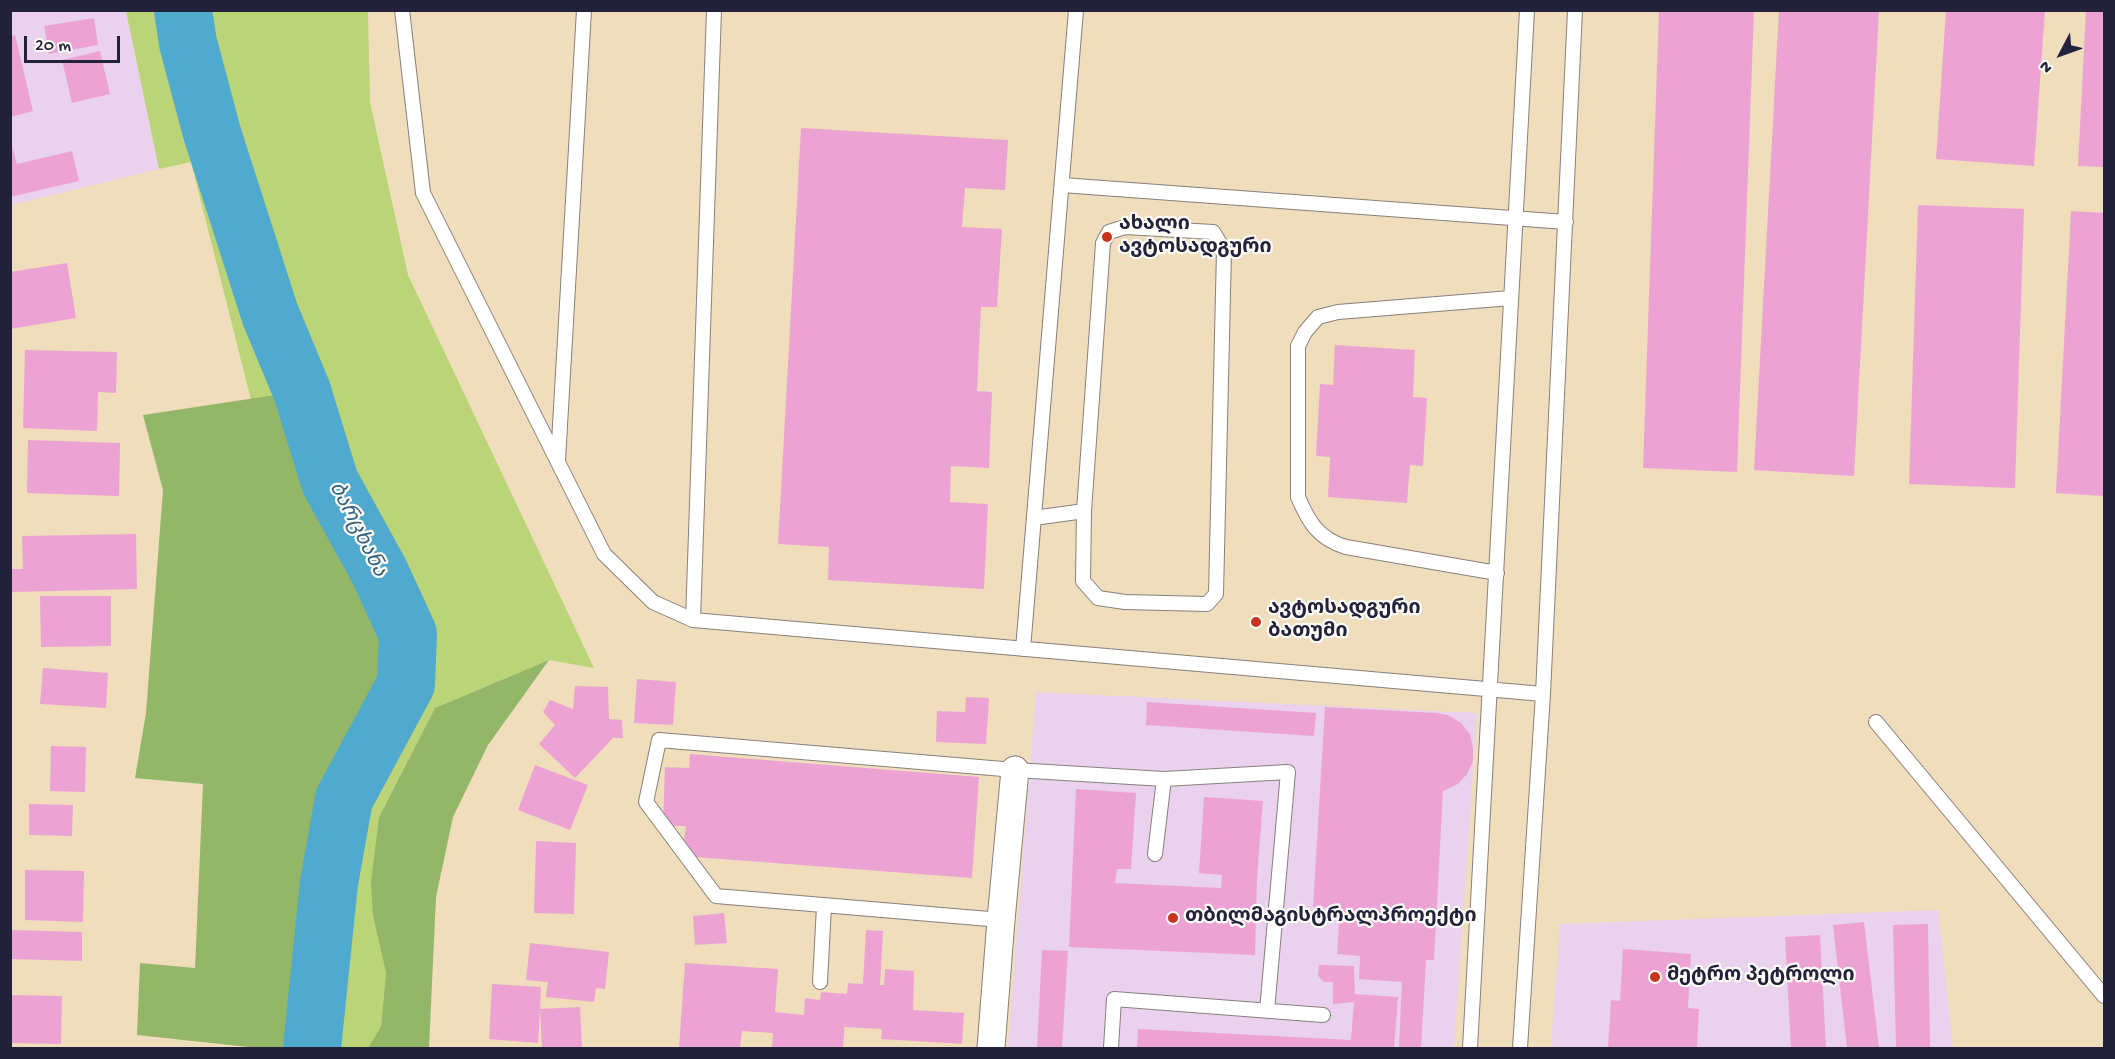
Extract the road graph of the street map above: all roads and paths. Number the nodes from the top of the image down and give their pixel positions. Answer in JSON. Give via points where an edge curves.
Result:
{"nodes":[{"id":1,"x":402,"y":10,"type":"edge"},
{"id":2,"x":584,"y":10,"type":"edge"},
{"id":3,"x":714,"y":10,"type":"edge"},
{"id":4,"x":1076,"y":10,"type":"edge"},
{"id":5,"x":1527,"y":10,"type":"edge"},
{"id":6,"x":1575,"y":10,"type":"edge"},
{"id":7,"x":1062,"y":185,"type":"junction"},
{"id":8,"x":1516,"y":219,"type":"junction"},
{"id":9,"x":1566,"y":222,"type":"junction"},
{"id":10,"x":1511,"y":298,"type":"junction"},
{"id":11,"x":558,"y":462,"type":"junction"},
{"id":12,"x":1084,"y":511,"type":"junction"},
{"id":13,"x":1034,"y":518,"type":"junction"},
{"id":14,"x":1497,"y":573,"type":"junction"},
{"id":15,"x":693,"y":620,"type":"junction"},
{"id":16,"x":1023,"y":649,"type":"junction"},
{"id":17,"x":1491,"y":690,"type":"junction"},
{"id":18,"x":1543,"y":694,"type":"junction"},
{"id":19,"x":1876,"y":722,"type":"dead end"},
{"id":20,"x":1015,"y":770,"type":"junction"},
{"id":21,"x":1164,"y":779,"type":"junction"},
{"id":22,"x":1155,"y":854,"type":"dead end"},
{"id":23,"x":824,"y":906,"type":"junction"},
{"id":24,"x":1001,"y":920,"type":"junction"},
{"id":25,"x":819,"y":982,"type":"dead end"},
{"id":26,"x":2104,"y":996,"type":"edge"},
{"id":27,"x":1267,"y":1011,"type":"junction"},
{"id":28,"x":1323,"y":1015,"type":"dead end"},
{"id":29,"x":991,"y":1048,"type":"edge"},
{"id":30,"x":1111,"y":1048,"type":"edge"},
{"id":31,"x":1470,"y":1048,"type":"edge"},
{"id":32,"x":1520,"y":1048,"type":"edge"}],
"edges":[{"from":1,"to":11,"type":"lane","via":[[423,193]]},
{"from":2,"to":11,"type":"lane"},
{"from":3,"to":15,"type":"lane"},
{"from":4,"to":7,"type":"lane"},
{"from":5,"to":8,"type":"lane"},
{"from":6,"to":9,"type":"lane"},
{"from":7,"to":8,"type":"lane"},
{"from":7,"to":13,"type":"lane"},
{"from":8,"to":9,"type":"lane"},
{"from":8,"to":10,"type":"lane"},
{"from":9,"to":18,"type":"lane"},
{"from":10,"to":14,"type":"lane"},
{"from":10,"to":14,"type":"lane","via":[[1338,312],[1318,317],[1298,346],[1298,498],[1319,532],[1332,543],[1346,547]]},
{"from":11,"to":15,"type":"lane","via":[[604,554],[653,602]]},
{"from":12,"to":12,"type":"lane","via":[[1083,581],[1098,598],[1207,604],[1216,594],[1224,250],[1213,232],[1125,227],[1109,232],[1103,243]]},
{"from":12,"to":13,"type":"lane"},
{"from":13,"to":16,"type":"lane"},
{"from":14,"to":17,"type":"lane"},
{"from":15,"to":16,"type":"lane"},
{"from":16,"to":17,"type":"lane"},
{"from":17,"to":18,"type":"lane"},
{"from":17,"to":31,"type":"lane"},
{"from":18,"to":32,"type":"lane"},
{"from":19,"to":26,"type":"lane"},
{"from":20,"to":21,"type":"lane"},
{"from":20,"to":23,"type":"lane","via":[[659,740],[646,802],[716,896]]},
{"from":20,"to":24,"type":"street"},
{"from":21,"to":22,"type":"lane"},
{"from":21,"to":27,"type":"lane","via":[[1288,772]]},
{"from":23,"to":24,"type":"lane"},
{"from":23,"to":25,"type":"lane"},
{"from":24,"to":29,"type":"street"},
{"from":27,"to":28,"type":"lane"},
{"from":27,"to":30,"type":"lane","via":[[1114,999]]}]}
